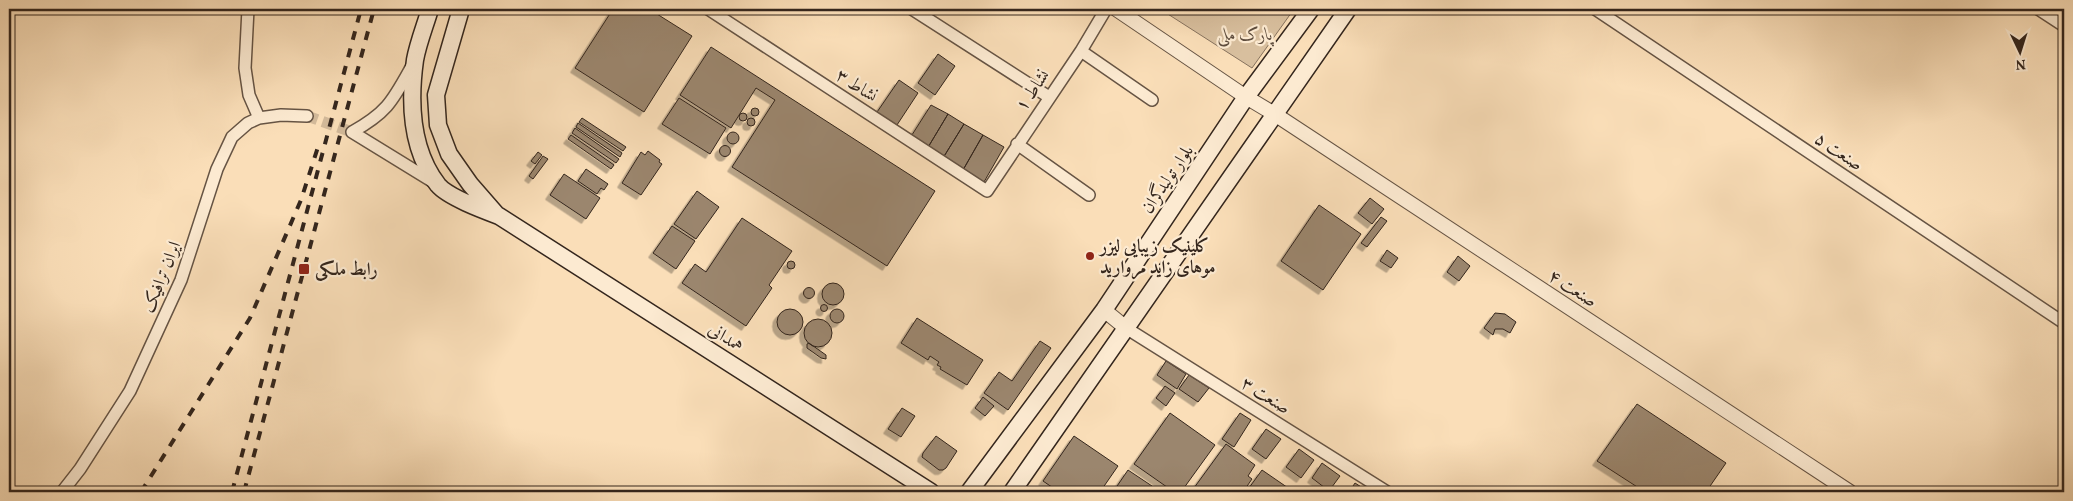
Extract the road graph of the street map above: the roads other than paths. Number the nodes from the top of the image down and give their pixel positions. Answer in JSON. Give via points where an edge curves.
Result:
{"nodes":[{"id":1,"x":248,"y":9,"type":"edge"},
{"id":2,"x":430,"y":9,"type":"edge"},
{"id":3,"x":461,"y":9,"type":"edge"},
{"id":4,"x":708,"y":9,"type":"edge"},
{"id":5,"x":912,"y":9,"type":"edge"},
{"id":6,"x":1106,"y":9,"type":"edge"},
{"id":7,"x":1116,"y":9,"type":"edge"},
{"id":8,"x":1311,"y":9,"type":"edge"},
{"id":9,"x":1348,"y":9,"type":"edge"},
{"id":10,"x":1595,"y":9,"type":"edge"},
{"id":11,"x":2038,"y":9,"type":"edge"},
{"id":12,"x":2064,"y":26,"type":"edge"},
{"id":13,"x":1081,"y":51,"type":"junction"},
{"id":14,"x":415,"y":60,"type":"junction"},
{"id":15,"x":1246,"y":97,"type":"junction"},
{"id":16,"x":1049,"y":98,"type":"junction"},
{"id":17,"x":1152,"y":100,"type":"dead end"},
{"id":18,"x":1276,"y":114,"type":"junction"},
{"id":19,"x":307,"y":116,"type":"tunnel mouth"},
{"id":20,"x":259,"y":118,"type":"junction"},
{"id":21,"x":1017,"y":144,"type":"junction"},
{"id":22,"x":439,"y":186,"type":"junction"},
{"id":23,"x":987,"y":191,"type":"joint"},
{"id":24,"x":1089,"y":195,"type":"dead end"},
{"id":25,"x":499,"y":216,"type":"junction"},
{"id":26,"x":1104,"y":310,"type":"junction"},
{"id":27,"x":2064,"y":323,"type":"edge"},
{"id":28,"x":1126,"y":328,"type":"junction"},
{"id":29,"x":62,"y":492,"type":"edge"},
{"id":30,"x":931,"y":492,"type":"edge"},
{"id":31,"x":968,"y":492,"type":"edge"},
{"id":32,"x":1012,"y":492,"type":"edge"},
{"id":33,"x":1387,"y":492,"type":"edge"},
{"id":34,"x":1850,"y":492,"type":"edge"}],
"edges":[{"from":1,"to":20,"type":"street","via":[[245,68],[249,95]]},
{"from":2,"to":14,"type":"main road"},
{"from":3,"to":25,"type":"main road","via":[[436,95],[438,125],[449,154]]},
{"from":4,"to":23,"type":"street","name":"نشاط ۳"},
{"from":5,"to":16,"type":"street"},
{"from":6,"to":13,"type":"street","name":"نشاط ۱"},
{"from":7,"to":15,"type":"street","name":"صنعت ۴"},
{"from":8,"to":15,"type":"main road","name":"بلوار تولیدگران"},
{"from":9,"to":18,"type":"main road"},
{"from":10,"to":27,"type":"street","name":"صنعت ۵"},
{"from":11,"to":12,"type":"street"},
{"from":13,"to":16,"type":"street","name":"نشاط ۱"},
{"from":13,"to":17,"type":"street"},
{"from":14,"to":22,"type":"main road","via":[[414,130],[420,153]]},
{"from":14,"to":22,"type":"street","via":[[393,100],[374,120],[352,132]]},
{"from":15,"to":18,"type":"street","name":"صنعت ۴"},
{"from":15,"to":26,"type":"main road","name":"بلوار تولیدگران"},
{"from":16,"to":21,"type":"street","name":"نشاط ۱"},
{"from":18,"to":28,"type":"main road"},
{"from":18,"to":34,"type":"street","name":"صنعت ۴"},
{"from":19,"to":20,"type":"street","name":"ایران ترافیک"},
{"from":20,"to":29,"type":"street","name":"ایران ترافیک","via":[[232,137],[223,153],[181,280],[130,391]]},
{"from":21,"to":23,"type":"street","name":"نشاط ۱"},
{"from":21,"to":24,"type":"street"},
{"from":22,"to":25,"type":"main road","via":[[470,205]]},
{"from":25,"to":30,"type":"main road","name":"همدانی"},
{"from":26,"to":28,"type":"street"},
{"from":26,"to":31,"type":"main road","name":"بلوار تولیدگران"},
{"from":28,"to":32,"type":"main road"},
{"from":28,"to":33,"type":"street","name":"صنعت ۳"}]}
